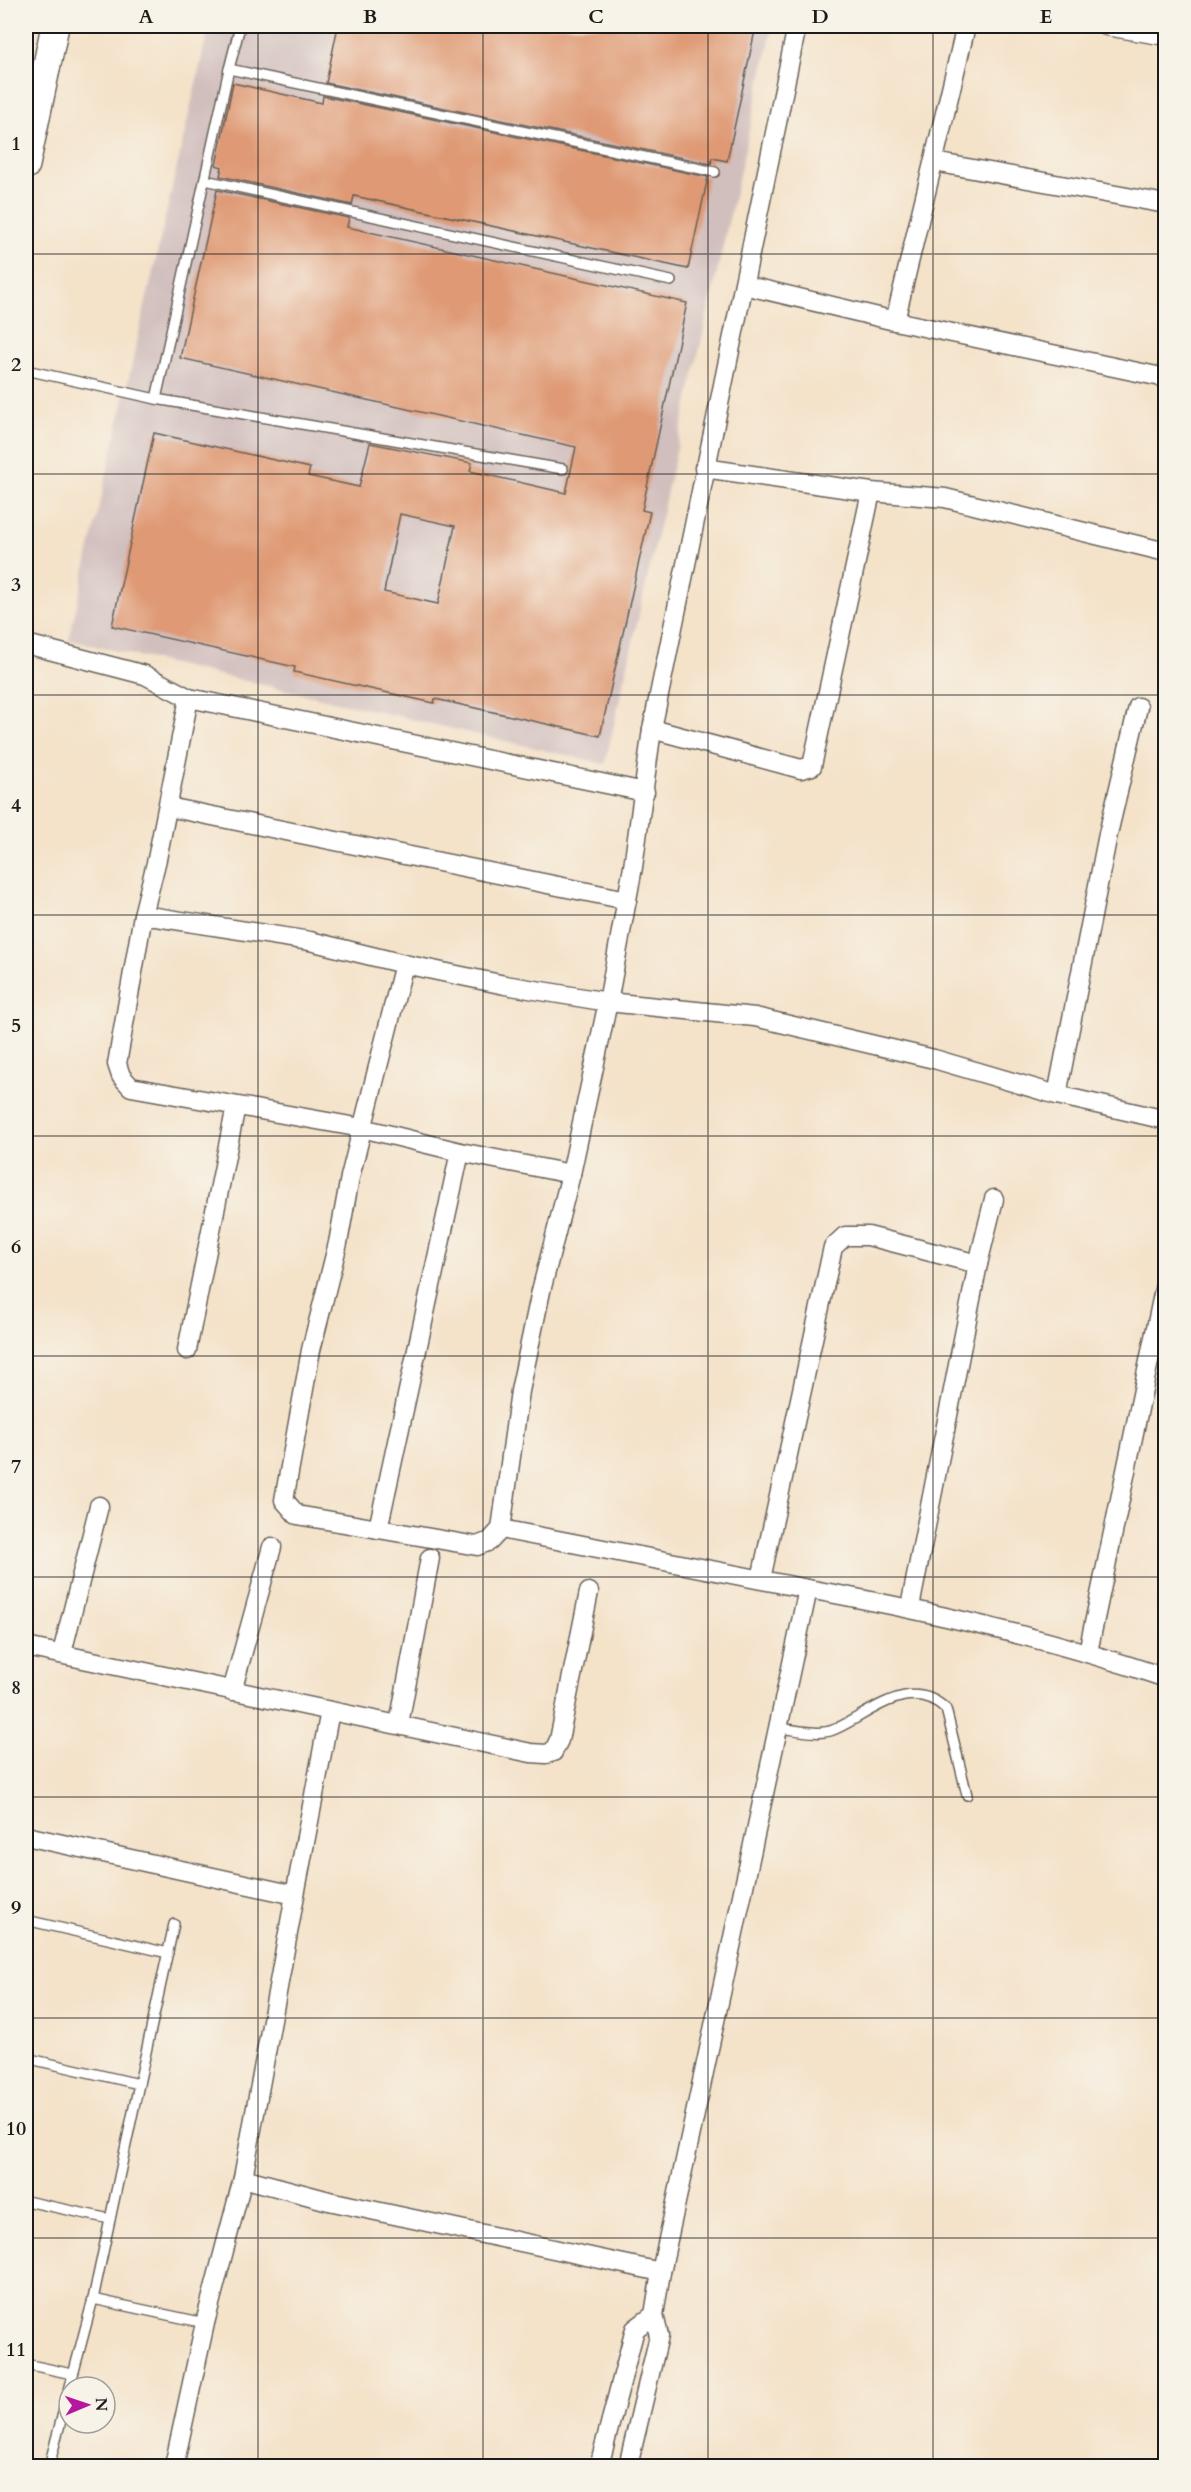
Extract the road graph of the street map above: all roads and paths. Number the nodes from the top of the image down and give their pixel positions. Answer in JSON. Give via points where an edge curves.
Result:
{"nodes":[{"id":1,"x":55,"y":26,"type":"edge"},
{"id":2,"x":240,"y":26,"type":"edge"},
{"id":3,"x":797,"y":26,"type":"edge"},
{"id":4,"x":966,"y":26,"type":"edge"},
{"id":5,"x":1106,"y":26,"type":"edge"},
{"id":6,"x":1157,"y":32,"type":"edge"},
{"id":7,"x":229,"y":69,"type":"junction"},
{"id":8,"x":933,"y":162,"type":"junction"},
{"id":9,"x":26,"y":165,"type":"edge"},
{"id":10,"x":715,"y":172,"type":"dead end"},
{"id":11,"x":205,"y":180,"type":"junction"},
{"id":12,"x":1166,"y":204,"type":"edge"},
{"id":13,"x":671,"y":280,"type":"dead end"},
{"id":14,"x":744,"y":285,"type":"junction"},
{"id":15,"x":895,"y":321,"type":"junction"},
{"id":16,"x":26,"y":370,"type":"edge"},
{"id":17,"x":1166,"y":378,"type":"edge"},
{"id":18,"x":156,"y":399,"type":"junction"},
{"id":19,"x":704,"y":468,"type":"junction"},
{"id":20,"x":563,"y":469,"type":"dead end"},
{"id":21,"x":871,"y":492,"type":"junction"},
{"id":22,"x":1166,"y":552,"type":"edge"},
{"id":23,"x":26,"y":644,"type":"edge"},
{"id":24,"x":189,"y":698,"type":"junction"},
{"id":25,"x":1138,"y":707,"type":"dead end"},
{"id":26,"x":652,"y":729,"type":"junction"},
{"id":27,"x":645,"y":792,"type":"junction"},
{"id":28,"x":168,"y":807,"type":"junction"},
{"id":29,"x":627,"y":900,"type":"junction"},
{"id":30,"x":143,"y":915,"type":"junction"},
{"id":31,"x":404,"y":964,"type":"junction"},
{"id":32,"x":608,"y":1002,"type":"junction"},
{"id":33,"x":1057,"y":1095,"type":"junction"},
{"id":34,"x":236,"y":1106,"type":"junction"},
{"id":35,"x":1166,"y":1120,"type":"edge"},
{"id":36,"x":362,"y":1128,"type":"junction"},
{"id":37,"x":460,"y":1152,"type":"junction"},
{"id":38,"x":572,"y":1174,"type":"junction"},
{"id":39,"x":994,"y":1199,"type":"dead end"},
{"id":40,"x":978,"y":1264,"type":"junction"},
{"id":41,"x":1166,"y":1280,"type":"edge"},
{"id":42,"x":187,"y":1350,"type":"dead end"},
{"id":43,"x":99,"y":1506,"type":"dead end"},
{"id":44,"x":378,"y":1529,"type":"junction"},
{"id":45,"x":501,"y":1529,"type":"junction"},
{"id":46,"x":272,"y":1547,"type":"dead end"},
{"id":47,"x":430,"y":1558,"type":"dead end"},
{"id":48,"x":761,"y":1579,"type":"junction"},
{"id":49,"x":808,"y":1590,"type":"junction"},
{"id":50,"x":589,"y":1592,"type":"dead end"},
{"id":51,"x":909,"y":1607,"type":"junction"},
{"id":52,"x":26,"y":1647,"type":"edge"},
{"id":53,"x":1088,"y":1652,"type":"junction"},
{"id":54,"x":62,"y":1653,"type":"junction"},
{"id":55,"x":1166,"y":1678,"type":"edge"},
{"id":56,"x":232,"y":1691,"type":"junction"},
{"id":57,"x":330,"y":1711,"type":"junction"},
{"id":58,"x":399,"y":1724,"type":"junction"},
{"id":59,"x":778,"y":1728,"type":"junction"},
{"id":60,"x":967,"y":1795,"type":"dead end"},
{"id":61,"x":26,"y":1836,"type":"edge"},
{"id":62,"x":295,"y":1895,"type":"junction"},
{"id":63,"x":26,"y":1920,"type":"edge"},
{"id":64,"x":174,"y":1924,"type":"dead end"},
{"id":65,"x":168,"y":1953,"type":"junction"},
{"id":66,"x":26,"y":2058,"type":"edge"},
{"id":67,"x":139,"y":2084,"type":"junction"},
{"id":68,"x":243,"y":2178,"type":"junction"},
{"id":69,"x":26,"y":2201,"type":"edge"},
{"id":70,"x":110,"y":2219,"type":"junction"},
{"id":71,"x":661,"y":2272,"type":"junction"},
{"id":72,"x":93,"y":2299,"type":"junction"},
{"id":73,"x":654,"y":2315,"type":"junction"},
{"id":74,"x":205,"y":2323,"type":"junction"},
{"id":75,"x":26,"y":2364,"type":"edge"},
{"id":76,"x":72,"y":2374,"type":"junction"},
{"id":77,"x":49,"y":2466,"type":"edge"},
{"id":78,"x":174,"y":2466,"type":"edge"},
{"id":79,"x":599,"y":2466,"type":"edge"},
{"id":80,"x":628,"y":2466,"type":"edge"}],
"edges":[{"from":1,"to":9,"type":"main road"},
{"from":2,"to":7,"type":"lane"},
{"from":3,"to":14,"type":"street"},
{"from":4,"to":8,"type":"street"},
{"from":5,"to":6,"type":"street"},
{"from":7,"to":10,"type":"lane"},
{"from":7,"to":11,"type":"lane"},
{"from":8,"to":12,"type":"street"},
{"from":8,"to":15,"type":"street"},
{"from":11,"to":13,"type":"lane"},
{"from":11,"to":18,"type":"lane"},
{"from":14,"to":15,"type":"street"},
{"from":14,"to":19,"type":"street"},
{"from":15,"to":17,"type":"street"},
{"from":16,"to":18,"type":"lane"},
{"from":18,"to":20,"type":"lane"},
{"from":19,"to":21,"type":"street"},
{"from":19,"to":26,"type":"street"},
{"from":21,"to":22,"type":"street","via":[[945,498]]},
{"from":21,"to":26,"type":"street","via":[[812,766],[801,769]]},
{"from":23,"to":24,"type":"street","via":[[145,675]]},
{"from":24,"to":27,"type":"street"},
{"from":24,"to":28,"type":"street"},
{"from":25,"to":33,"type":"street","via":[[1108,834]]},
{"from":26,"to":27,"type":"street"},
{"from":27,"to":29,"type":"street"},
{"from":28,"to":29,"type":"street"},
{"from":28,"to":30,"type":"street"},
{"from":29,"to":32,"type":"street"},
{"from":30,"to":31,"type":"street","via":[[310,941]]},
{"from":30,"to":34,"type":"street","via":[[117,1064],[121,1076],[131,1087]]},
{"from":31,"to":32,"type":"street"},
{"from":31,"to":36,"type":"street"},
{"from":32,"to":33,"type":"street","via":[[755,1017],[934,1059]]},
{"from":32,"to":38,"type":"street"},
{"from":33,"to":35,"type":"street"},
{"from":34,"to":36,"type":"street"},
{"from":34,"to":42,"type":"street"},
{"from":36,"to":37,"type":"street"},
{"from":36,"to":44,"type":"street","via":[[311,1350],[284,1500],[297,1515]]},
{"from":37,"to":38,"type":"street"},
{"from":37,"to":44,"type":"street"},
{"from":38,"to":45,"type":"street","via":[[520,1391]]},
{"from":39,"to":40,"type":"street"},
{"from":40,"to":48,"type":"street","via":[[868,1236],[845,1236],[833,1246]]},
{"from":40,"to":51,"type":"street"},
{"from":41,"to":53,"type":"street"},
{"from":43,"to":54,"type":"street"},
{"from":44,"to":45,"type":"street","via":[[477,1546],[490,1541]]},
{"from":45,"to":48,"type":"street"},
{"from":46,"to":56,"type":"street"},
{"from":47,"to":58,"type":"street"},
{"from":48,"to":49,"type":"street"},
{"from":49,"to":51,"type":"street"},
{"from":49,"to":59,"type":"street"},
{"from":50,"to":58,"type":"street","via":[[559,1740],[553,1752],[531,1753]]},
{"from":51,"to":53,"type":"street"},
{"from":52,"to":54,"type":"street"},
{"from":53,"to":55,"type":"street"},
{"from":54,"to":56,"type":"street"},
{"from":56,"to":57,"type":"street"},
{"from":57,"to":58,"type":"street"},
{"from":57,"to":62,"type":"street"},
{"from":59,"to":60,"type":"lane","via":[[831,1731],[892,1698],[935,1699],[946,1708]]},
{"from":59,"to":71,"type":"street"},
{"from":61,"to":62,"type":"street"},
{"from":62,"to":68,"type":"street"},
{"from":63,"to":65,"type":"lane"},
{"from":64,"to":65,"type":"lane"},
{"from":65,"to":67,"type":"lane"},
{"from":66,"to":67,"type":"lane"},
{"from":67,"to":70,"type":"lane"},
{"from":68,"to":71,"type":"street","via":[[329,2201]]},
{"from":68,"to":74,"type":"street"},
{"from":69,"to":70,"type":"lane"},
{"from":70,"to":72,"type":"lane"},
{"from":71,"to":73,"type":"street"},
{"from":72,"to":74,"type":"lane"},
{"from":72,"to":76,"type":"lane"},
{"from":73,"to":79,"type":"street","via":[[635,2330]]},
{"from":73,"to":80,"type":"street","via":[[659,2336]]},
{"from":74,"to":78,"type":"street"},
{"from":75,"to":76,"type":"lane"},
{"from":76,"to":77,"type":"lane"}]}
